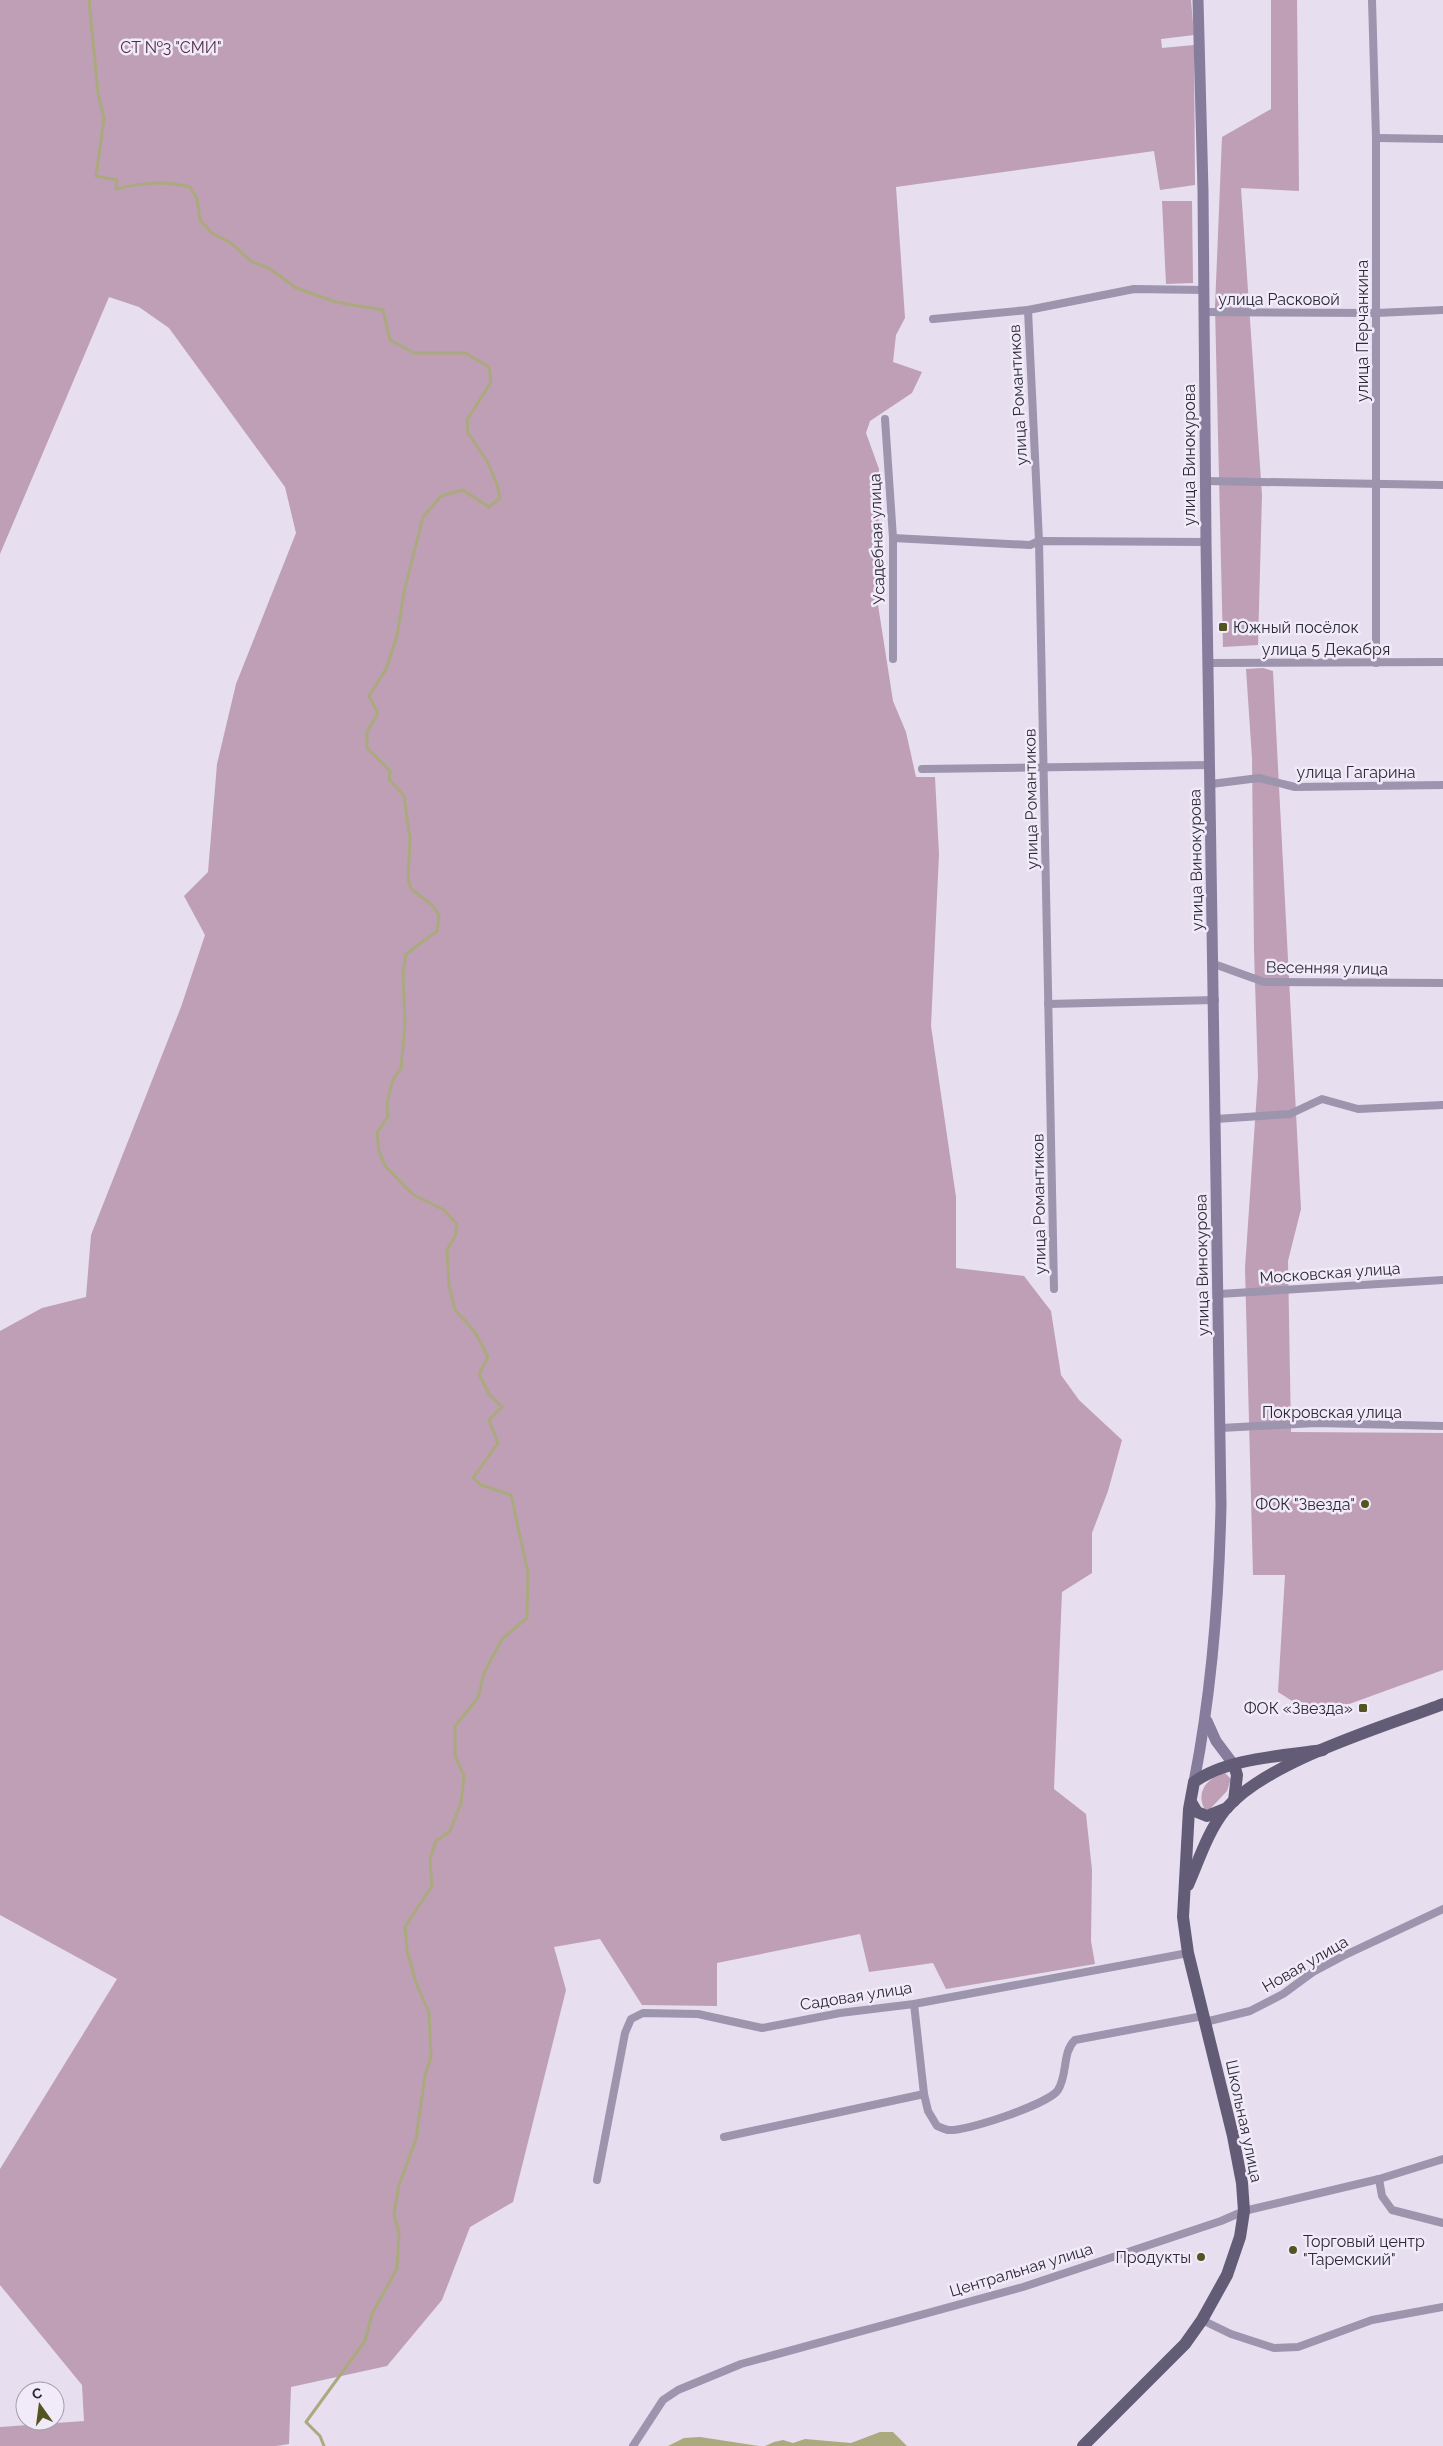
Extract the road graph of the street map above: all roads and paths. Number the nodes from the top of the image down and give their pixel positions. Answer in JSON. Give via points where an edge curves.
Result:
{"nodes":[{"id":1,"x":1198,"y":0,"type":"edge"},
{"id":2,"x":1372,"y":0,"type":"edge"},
{"id":3,"x":1376,"y":138,"type":"junction"},
{"id":4,"x":1443,"y":139,"type":"edge"},
{"id":5,"x":1204,"y":290,"type":"junction"},
{"id":6,"x":1028,"y":310,"type":"junction"},
{"id":7,"x":1443,"y":310,"type":"edge"},
{"id":8,"x":1204,"y":312,"type":"junction"},
{"id":9,"x":1376,"y":313,"type":"junction"},
{"id":10,"x":932,"y":319,"type":"dead end"},
{"id":11,"x":886,"y":419,"type":"dead end"},
{"id":12,"x":1205,"y":481,"type":"junction"},
{"id":13,"x":1376,"y":482,"type":"junction"},
{"id":14,"x":1443,"y":485,"type":"edge"},
{"id":15,"x":893,"y":538,"type":"junction"},
{"id":16,"x":1039,"y":541,"type":"junction"},
{"id":17,"x":1206,"y":542,"type":"junction"},
{"id":18,"x":894,"y":659,"type":"dead end"},
{"id":19,"x":1443,"y":662,"type":"edge"},
{"id":20,"x":1209,"y":663,"type":"junction"},
{"id":21,"x":1376,"y":663,"type":"junction"},
{"id":22,"x":1210,"y":766,"type":"junction"},
{"id":23,"x":1045,"y":767,"type":"junction"},
{"id":24,"x":922,"y":769,"type":"dead end"},
{"id":25,"x":1211,"y":784,"type":"junction"},
{"id":26,"x":1443,"y":785,"type":"edge"},
{"id":27,"x":1214,"y":964,"type":"junction"},
{"id":28,"x":1443,"y":983,"type":"edge"},
{"id":29,"x":1214,"y":1000,"type":"junction"},
{"id":30,"x":1048,"y":1004,"type":"junction"},
{"id":31,"x":1443,"y":1105,"type":"edge"},
{"id":32,"x":1216,"y":1120,"type":"junction"},
{"id":33,"x":1443,"y":1280,"type":"edge"},
{"id":34,"x":1054,"y":1289,"type":"dead end"},
{"id":35,"x":1219,"y":1294,"type":"junction"},
{"id":36,"x":1443,"y":1426,"type":"edge"},
{"id":37,"x":1221,"y":1428,"type":"junction"},
{"id":38,"x":1443,"y":1704,"type":"edge"},
{"id":39,"x":1206,"y":1719,"type":"junction"},
{"id":40,"x":1323,"y":1750,"type":"junction"},
{"id":41,"x":1234,"y":1765,"type":"junction"},
{"id":42,"x":1194,"y":1782,"type":"junction"},
{"id":43,"x":1191,"y":1802,"type":"junction"},
{"id":44,"x":1230,"y":1805,"type":"junction"},
{"id":45,"x":1185,"y":1892,"type":"junction"},
{"id":46,"x":1443,"y":1909,"type":"edge"},
{"id":47,"x":1188,"y":1953,"type":"junction"},
{"id":48,"x":914,"y":2004,"type":"junction"},
{"id":49,"x":1204,"y":2019,"type":"junction"},
{"id":50,"x":924,"y":2094,"type":"junction"},
{"id":51,"x":724,"y":2137,"type":"dead end"},
{"id":52,"x":1443,"y":2159,"type":"edge"},
{"id":53,"x":1379,"y":2179,"type":"junction"},
{"id":54,"x":597,"y":2180,"type":"dead end"},
{"id":55,"x":1244,"y":2211,"type":"junction"},
{"id":56,"x":1443,"y":2223,"type":"edge"},
{"id":57,"x":1443,"y":2307,"type":"edge"},
{"id":58,"x":1202,"y":2320,"type":"junction"},
{"id":59,"x":633,"y":2446,"type":"edge"},
{"id":60,"x":1084,"y":2446,"type":"edge"}],
"edges":[{"from":1,"to":5,"type":"main road","name":"улица Винокурова"},
{"from":2,"to":3,"type":"street","name":"улица Перчанкина"},
{"from":3,"to":4,"type":"street"},
{"from":3,"to":9,"type":"street","name":"улица Перчанкина"},
{"from":5,"to":6,"type":"street","via":[[1134,289]]},
{"from":5,"to":8,"type":"main road","name":"улица Винокурова"},
{"from":6,"to":10,"type":"street"},
{"from":6,"to":16,"type":"street","name":"улица Романтиков"},
{"from":7,"to":9,"type":"street","name":"улица Расковой"},
{"from":8,"to":9,"type":"street","name":"улица Расковой"},
{"from":8,"to":12,"type":"main road","name":"улица Винокурова"},
{"from":9,"to":13,"type":"street","name":"улица Перчанкина"},
{"from":11,"to":15,"type":"street","name":"Усадебная улица"},
{"from":12,"to":13,"type":"street"},
{"from":12,"to":17,"type":"main road","name":"улица Винокурова"},
{"from":13,"to":14,"type":"street"},
{"from":13,"to":21,"type":"street","name":"улица Перчанкина"},
{"from":15,"to":16,"type":"street","via":[[1030,545]]},
{"from":15,"to":18,"type":"street","name":"Усадебная улица"},
{"from":16,"to":17,"type":"street"},
{"from":16,"to":23,"type":"street","name":"улица Романтиков"},
{"from":17,"to":20,"type":"main road","name":"улица Винокурова"},
{"from":19,"to":21,"type":"street","name":"улица 5 Декабря"},
{"from":20,"to":21,"type":"street","name":"улица 5 Декабря"},
{"from":20,"to":22,"type":"main road","name":"улица Винокурова"},
{"from":22,"to":23,"type":"street"},
{"from":22,"to":25,"type":"main road","name":"улица Винокурова"},
{"from":23,"to":24,"type":"street"},
{"from":23,"to":30,"type":"street","name":"улица Романтиков"},
{"from":25,"to":26,"type":"street","name":"улица Гагарина","via":[[1259,778],[1295,787]]},
{"from":25,"to":27,"type":"main road","name":"улица Винокурова"},
{"from":27,"to":28,"type":"street","name":"Весенняя улица","via":[[1264,982]]},
{"from":27,"to":29,"type":"main road","name":"улица Винокурова"},
{"from":29,"to":30,"type":"street"},
{"from":29,"to":32,"type":"main road","name":"улица Винокурова"},
{"from":30,"to":34,"type":"street","name":"улица Романтиков"},
{"from":31,"to":32,"type":"street","via":[[1358,1109],[1322,1098],[1290,1114]]},
{"from":32,"to":35,"type":"main road","name":"улица Винокурова"},
{"from":33,"to":35,"type":"street","name":"Московская улица"},
{"from":35,"to":37,"type":"main road","name":"улица Винокурова"},
{"from":36,"to":37,"type":"street","name":"Покровская улица","via":[[1316,1424]]},
{"from":37,"to":39,"type":"main road","name":"улица Винокурова","via":[[1219,1585]]},
{"from":38,"to":40,"type":"main road"},
{"from":39,"to":41,"type":"main road","via":[[1216,1741]]},
{"from":39,"to":42,"type":"main road"},
{"from":40,"to":41,"type":"main road"},
{"from":40,"to":44,"type":"main road","via":[[1265,1777]]},
{"from":41,"to":42,"type":"main road","via":[[1208,1772]]},
{"from":41,"to":44,"type":"main road","via":[[1237,1775]]},
{"from":42,"to":43,"type":"main road"},
{"from":43,"to":44,"type":"main road","via":[[1197,1812],[1207,1816]]},
{"from":43,"to":45,"type":"main road"},
{"from":44,"to":45,"type":"main road","via":[[1211,1832]]},
{"from":45,"to":47,"type":"main road","via":[[1183,1917]]},
{"from":46,"to":49,"type":"street","name":"Новая улица","via":[[1343,1956],[1250,2011]]},
{"from":47,"to":48,"type":"street","name":"Садовая улица"},
{"from":47,"to":49,"type":"main road","name":"Школьная улица"},
{"from":48,"to":50,"type":"street"},
{"from":48,"to":54,"type":"street","name":"Садовая улица","via":[[840,2013],[762,2028],[698,2014],[643,2013],[631,2019],[625,2033]]},
{"from":49,"to":50,"type":"street","via":[[1076,2040],[1070,2045],[1063,2080],[1054,2095],[1000,2118],[949,2130],[937,2126],[928,2112]]},
{"from":49,"to":55,"type":"main road","name":"Школьная улица","via":[[1234,2136]]},
{"from":50,"to":51,"type":"street"},
{"from":52,"to":53,"type":"street","name":"Центральная улица"},
{"from":53,"to":55,"type":"street","name":"Центральная улица"},
{"from":53,"to":56,"type":"street","via":[[1382,2196],[1392,2210]]},
{"from":55,"to":58,"type":"main road","name":"Школьная улица","via":[[1240,2237],[1227,2275]]},
{"from":55,"to":59,"type":"street","name":"Центральная улица","via":[[1023,2287],[742,2364],[678,2390],[663,2400]]},
{"from":57,"to":58,"type":"street","via":[[1372,2320],[1298,2348],[1274,2348],[1231,2334]]},
{"from":58,"to":60,"type":"main road","name":"Школьная улица","via":[[1165,2366]]}]}
